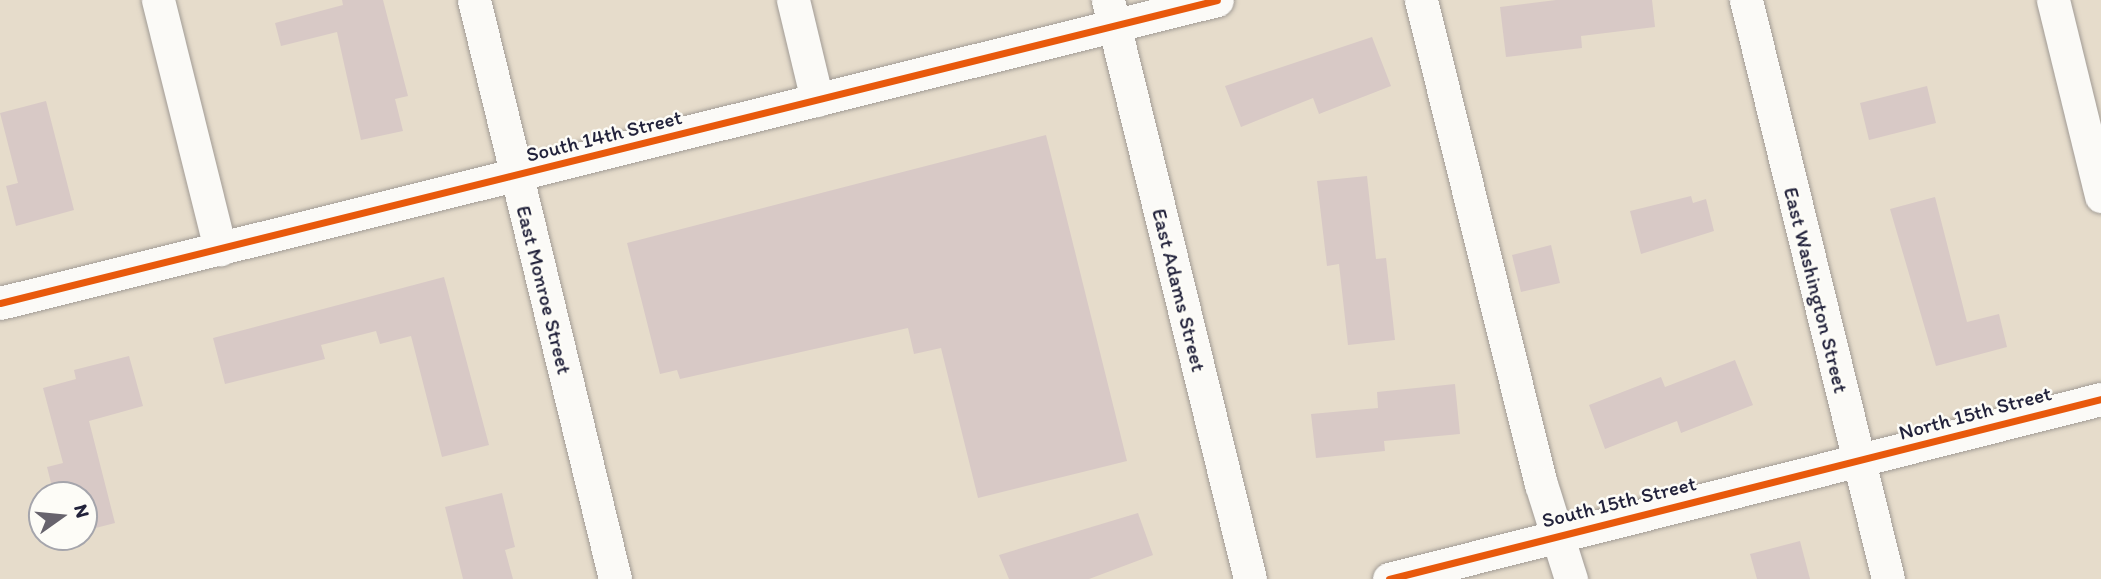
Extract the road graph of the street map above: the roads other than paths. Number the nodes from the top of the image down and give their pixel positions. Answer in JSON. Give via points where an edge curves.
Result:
{"nodes":[{"id":1,"x":158,"y":0,"type":"edge"},
{"id":2,"x":474,"y":0,"type":"edge"},
{"id":3,"x":793,"y":0,"type":"edge"},
{"id":4,"x":1217,"y":0,"type":"edge"},
{"id":5,"x":1421,"y":0,"type":"edge"},
{"id":6,"x":1746,"y":0,"type":"edge"},
{"id":7,"x":2053,"y":0,"type":"edge"},
{"id":8,"x":1111,"y":13,"type":"edge"},
{"id":9,"x":817,"y":100,"type":"junction"},
{"id":10,"x":517,"y":176,"type":"junction"},
{"id":11,"x":2101,"y":196,"type":"edge"},
{"id":12,"x":220,"y":249,"type":"junction"},
{"id":13,"x":0,"y":303,"type":"edge"},
{"id":14,"x":2101,"y":399,"type":"edge"},
{"id":15,"x":1858,"y":461,"type":"junction"},
{"id":16,"x":1558,"y":536,"type":"junction"},
{"id":17,"x":615,"y":579,"type":"edge"},
{"id":18,"x":1250,"y":579,"type":"edge"},
{"id":19,"x":1390,"y":579,"type":"edge"},
{"id":20,"x":1571,"y":579,"type":"edge"},
{"id":21,"x":1888,"y":579,"type":"edge"}],
"edges":[{"from":1,"to":12,"type":"street"},
{"from":2,"to":10,"type":"street","name":"East Monroe Street"},
{"from":3,"to":9,"type":"street"},
{"from":4,"to":8,"type":"street","name":"South 14th Street"},
{"from":5,"to":16,"type":"street"},
{"from":6,"to":15,"type":"street","name":"East Washington Street"},
{"from":7,"to":11,"type":"street"},
{"from":8,"to":9,"type":"street","name":"South 14th Street"},
{"from":8,"to":18,"type":"street","name":"East Adams Street"},
{"from":9,"to":10,"type":"street","name":"South 14th Street"},
{"from":10,"to":12,"type":"street","name":"South 14th Street"},
{"from":10,"to":17,"type":"street","name":"East Monroe Street"},
{"from":12,"to":13,"type":"street","name":"South 14th Street"},
{"from":14,"to":15,"type":"street","name":"North 15th Street"},
{"from":15,"to":16,"type":"street","name":"South 15th Street"},
{"from":15,"to":21,"type":"street","name":"East Washington Street"},
{"from":16,"to":19,"type":"street","name":"South 15th Street"},
{"from":16,"to":20,"type":"street"}]}
